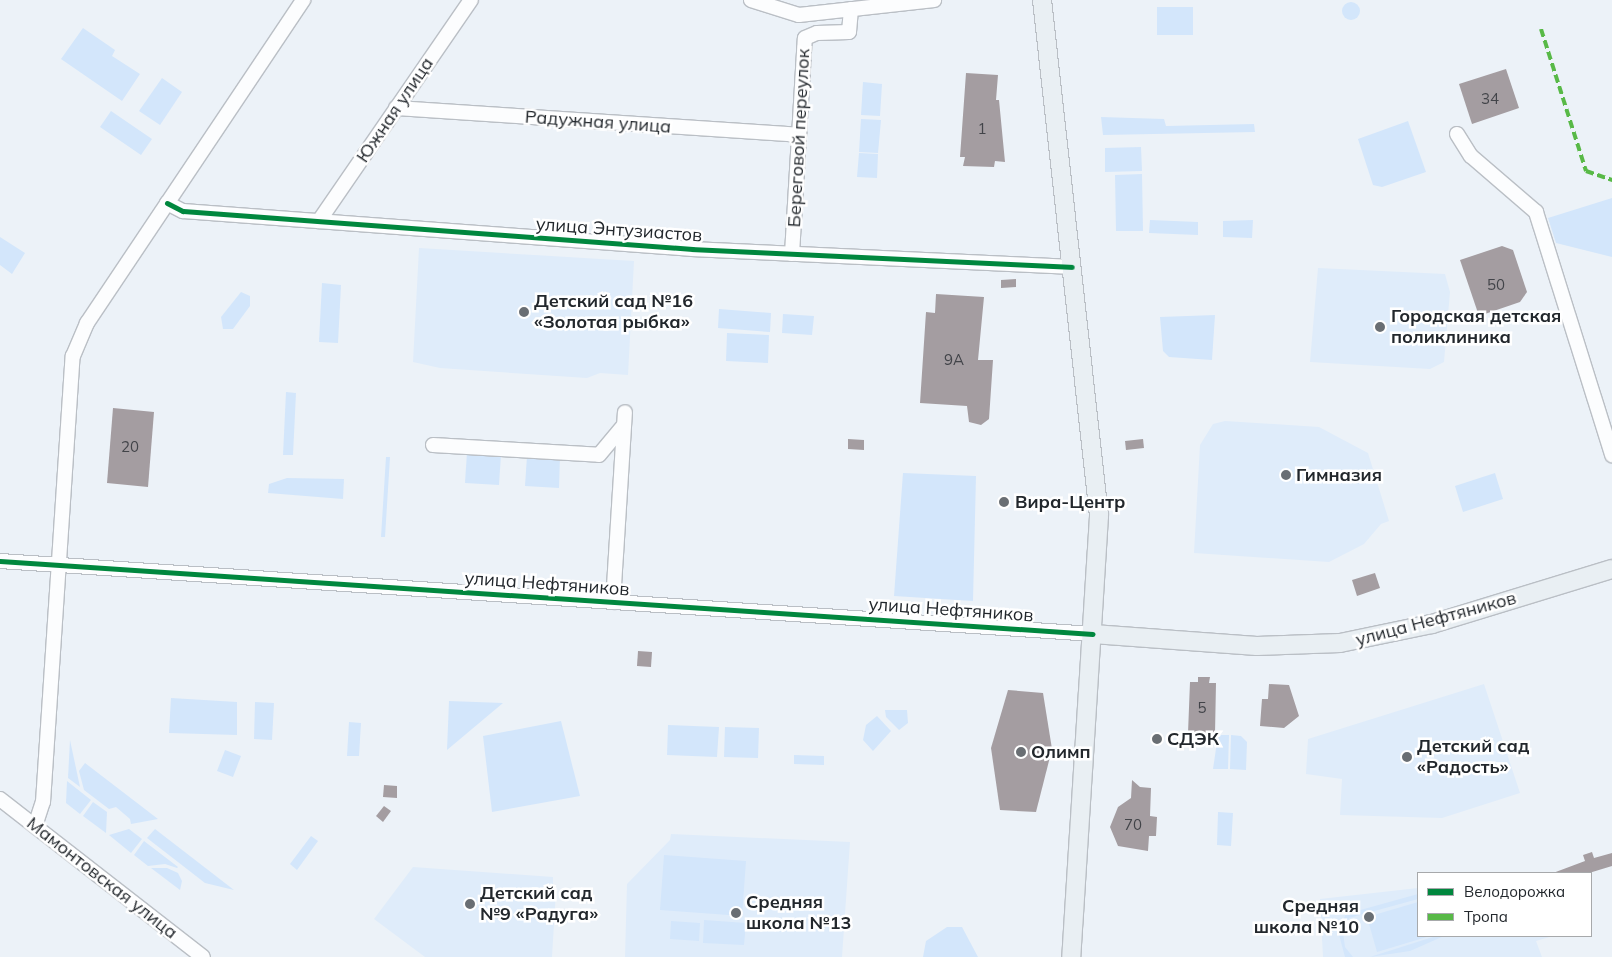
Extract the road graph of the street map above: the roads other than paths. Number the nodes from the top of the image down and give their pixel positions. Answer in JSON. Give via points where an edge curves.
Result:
{"nodes":[{"id":1,"x":303,"y":0,"type":"edge"},
{"id":2,"x":472,"y":0,"type":"edge"},
{"id":3,"x":751,"y":0,"type":"edge"},
{"id":4,"x":934,"y":0,"type":"edge"},
{"id":5,"x":1042,"y":0,"type":"edge"},
{"id":6,"x":851,"y":9,"type":"junction"},
{"id":7,"x":396,"y":108,"type":"junction"},
{"id":8,"x":1457,"y":134,"type":"dead end"},
{"id":9,"x":799,"y":136,"type":"junction"},
{"id":10,"x":167,"y":203,"type":"junction"},
{"id":11,"x":320,"y":221,"type":"junction"},
{"id":12,"x":792,"y":254,"type":"junction"},
{"id":13,"x":1072,"y":267,"type":"junction"},
{"id":14,"x":432,"y":446,"type":"dead end"},
{"id":15,"x":1612,"y":455,"type":"edge"},
{"id":16,"x":0,"y":561,"type":"edge"},
{"id":17,"x":56,"y":566,"type":"junction"},
{"id":18,"x":1612,"y":569,"type":"edge"},
{"id":19,"x":613,"y":602,"type":"junction"},
{"id":20,"x":1093,"y":634,"type":"junction"},
{"id":21,"x":0,"y":799,"type":"edge"},
{"id":22,"x":35,"y":826,"type":"junction"},
{"id":23,"x":203,"y":957,"type":"edge"},
{"id":24,"x":1071,"y":957,"type":"edge"}],
"edges":[{"from":1,"to":10,"type":"street"},
{"from":2,"to":7,"type":"street","name":"Южная улица"},
{"from":3,"to":6,"type":"street","via":[[799,15]]},
{"from":4,"to":6,"type":"street"},
{"from":5,"to":13,"type":"main road"},
{"from":6,"to":9,"type":"street","name":"Береговой переулок","via":[[849,32],[817,33],[805,38]]},
{"from":7,"to":9,"type":"street","name":"Радужная улица"},
{"from":7,"to":11,"type":"street","name":"Южная улица"},
{"from":8,"to":15,"type":"street","via":[[1471,156],[1531,205],[1540,220]]},
{"from":9,"to":12,"type":"street","name":"Береговой переулок"},
{"from":10,"to":11,"type":"street","name":"улица Энтузиастов","via":[[183,211]]},
{"from":10,"to":17,"type":"street","via":[[87,323],[73,356]]},
{"from":11,"to":12,"type":"street","name":"улица Энтузиастов"},
{"from":12,"to":13,"type":"street","name":"улица Энтузиастов"},
{"from":13,"to":20,"type":"main road","via":[[1098,498]]},
{"from":14,"to":19,"type":"street","via":[[599,455],[624,419]]},
{"from":16,"to":17,"type":"street","name":"улица Нефтяников"},
{"from":17,"to":19,"type":"street","name":"улица Нефтяников"},
{"from":17,"to":22,"type":"street","via":[[43,802]]},
{"from":18,"to":20,"type":"main road","name":"улица Нефтяников","via":[[1423,626],[1340,643],[1257,646]]},
{"from":19,"to":20,"type":"street","name":"улица Нефтяников"},
{"from":20,"to":24,"type":"main road"},
{"from":21,"to":22,"type":"street","name":"Мамонтовская улица"},
{"from":22,"to":23,"type":"street","name":"Мамонтовская улица"}]}
